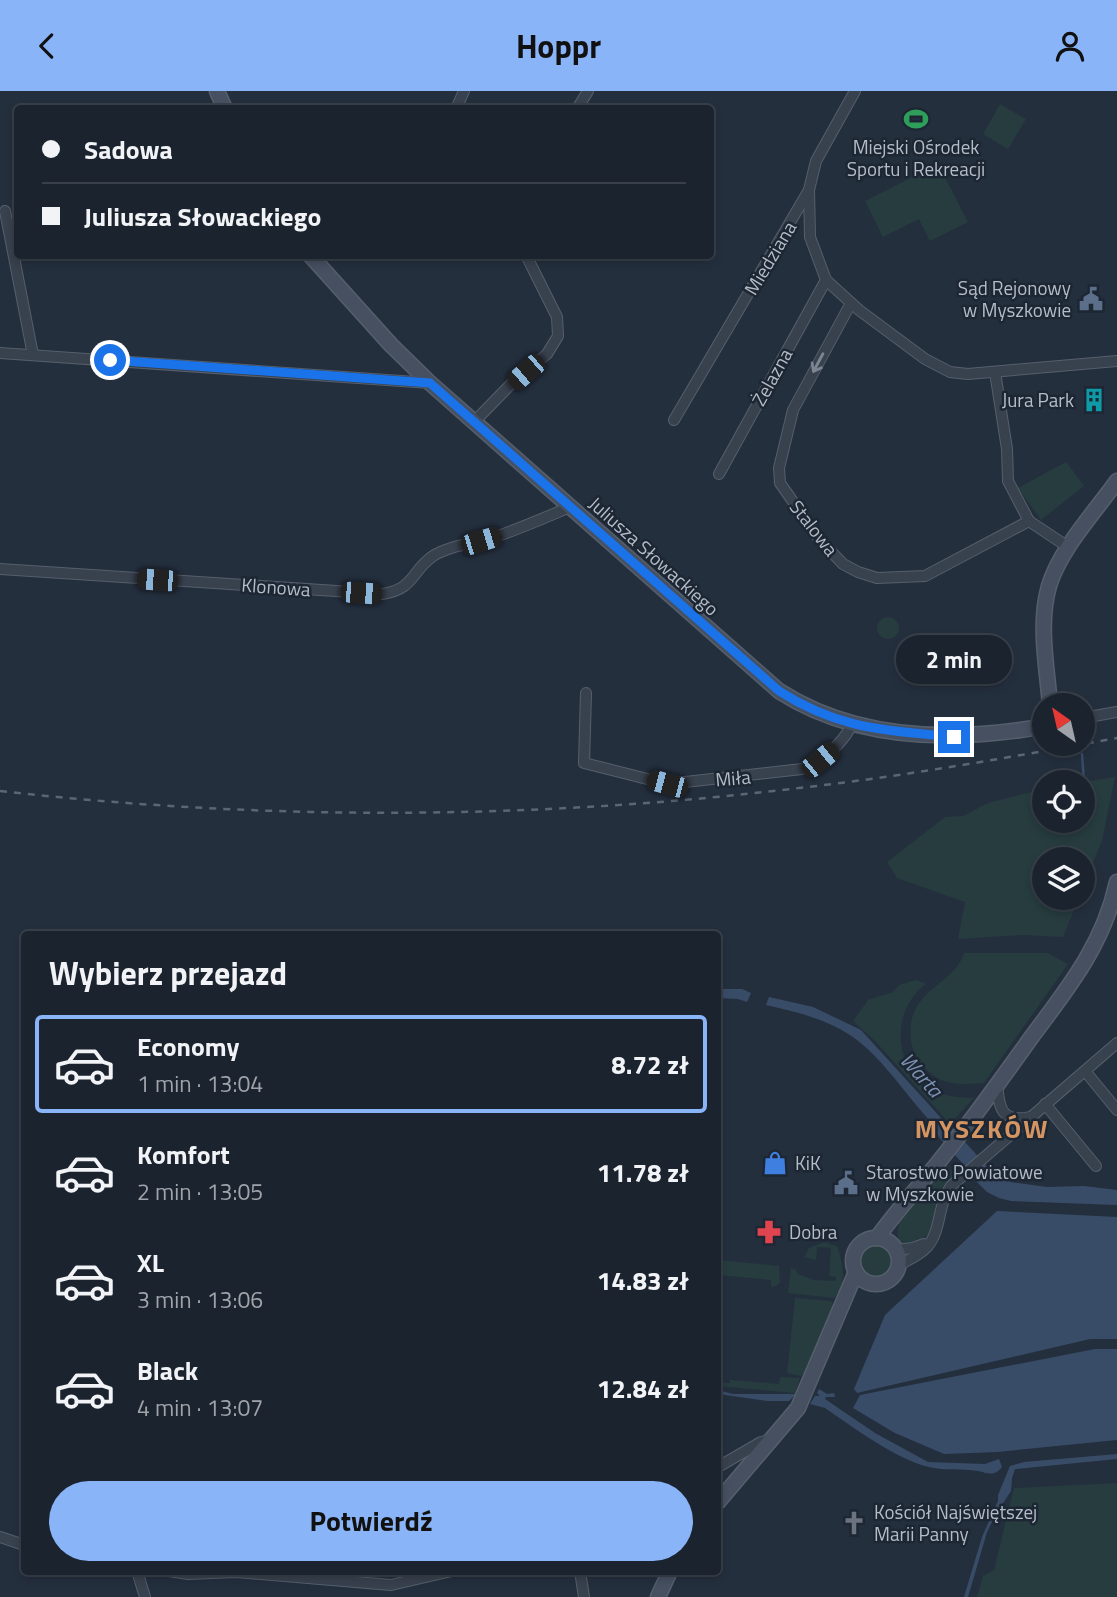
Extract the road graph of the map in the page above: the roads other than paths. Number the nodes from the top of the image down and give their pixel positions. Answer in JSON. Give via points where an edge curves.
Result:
{"nodes":[{"id":1,"x":855,"y":91,"type":"edge"},
{"id":2,"x":809,"y":190,"type":"junction"},
{"id":3,"x":5,"y":211,"type":"dead end"},
{"id":4,"x":14,"y":257,"type":"edge"},
{"id":5,"x":14,"y":259,"type":"edge"},
{"id":6,"x":314,"y":259,"type":"edge"},
{"id":7,"x":528,"y":259,"type":"edge"},
{"id":8,"x":826,"y":280,"type":"junction"},
{"id":9,"x":851,"y":303,"type":"junction"},
{"id":10,"x":0,"y":353,"type":"edge"},
{"id":11,"x":33,"y":355,"type":"junction"},
{"id":12,"x":1117,"y":361,"type":"edge"},
{"id":13,"x":995,"y":372,"type":"junction"},
{"id":14,"x":430,"y":383,"type":"junction"},
{"id":15,"x":674,"y":420,"type":"dead end"},
{"id":16,"x":474,"y":422,"type":"junction"},
{"id":17,"x":719,"y":474,"type":"dead end"},
{"id":18,"x":1117,"y":481,"type":"edge"},
{"id":19,"x":570,"y":507,"type":"junction"},
{"id":20,"x":1029,"y":521,"type":"junction"},
{"id":21,"x":1068,"y":547,"type":"junction"},
{"id":22,"x":0,"y":569,"type":"edge"},
{"id":23,"x":586,"y":693,"type":"dead end"},
{"id":24,"x":1049,"y":693,"type":"edge"},
{"id":25,"x":1117,"y":712,"type":"edge"},
{"id":26,"x":1096,"y":716,"type":"edge"},
{"id":27,"x":852,"y":725,"type":"junction"},
{"id":28,"x":1032,"y":728,"type":"edge"},
{"id":29,"x":1117,"y":882,"type":"edge"},
{"id":30,"x":1117,"y":1043,"type":"edge"},
{"id":31,"x":1085,"y":1070,"type":"junction"},
{"id":32,"x":997,"y":1084,"type":"junction"},
{"id":33,"x":1045,"y":1104,"type":"junction"},
{"id":34,"x":1117,"y":1110,"type":"edge"},
{"id":35,"x":1031,"y":1117,"type":"junction"},
{"id":36,"x":1096,"y":1166,"type":"dead end"},
{"id":37,"x":902,"y":1207,"type":"junction"},
{"id":38,"x":877,"y":1237,"type":"junction"},
{"id":39,"x":896,"y":1253,"type":"junction"},
{"id":40,"x":856,"y":1272,"type":"junction"},
{"id":41,"x":870,"y":1283,"type":"junction"},
{"id":42,"x":838,"y":1314,"type":"junction"},
{"id":43,"x":771,"y":1439,"type":"junction"},
{"id":44,"x":721,"y":1465,"type":"edge"},
{"id":45,"x":721,"y":1498,"type":"edge"},
{"id":46,"x":0,"y":1537,"type":"edge"},
{"id":47,"x":21,"y":1544,"type":"edge"},
{"id":48,"x":138,"y":1575,"type":"edge"},
{"id":49,"x":272,"y":1575,"type":"edge"},
{"id":50,"x":366,"y":1575,"type":"edge"},
{"id":51,"x":435,"y":1575,"type":"edge"},
{"id":52,"x":581,"y":1575,"type":"edge"},
{"id":53,"x":668,"y":1575,"type":"edge"},
{"id":54,"x":368,"y":1583,"type":"junction"},
{"id":55,"x":145,"y":1597,"type":"edge"},
{"id":56,"x":584,"y":1597,"type":"edge"},
{"id":57,"x":658,"y":1597,"type":"edge"}],
"edges":[{"from":1,"to":2,"type":"street","name":"Miedziana","via":[[816,161]]},
{"from":2,"to":8,"type":"street","via":[[810,237]]},
{"from":2,"to":15,"type":"street","name":"Miedziana"},
{"from":3,"to":4,"type":"street"},
{"from":5,"to":11,"type":"street"},
{"from":6,"to":14,"type":"street","name":"Juliusza Słowackiego"},
{"from":7,"to":16,"type":"street","via":[[557,317],[558,335],[547,354]]},
{"from":8,"to":9,"type":"street"},
{"from":8,"to":17,"type":"street","name":"Żelazna"},
{"from":9,"to":13,"type":"street","via":[[943,369]]},
{"from":9,"to":20,"type":"street","name":"Stalowa","one_way":true,"via":[[793,410],[781,459],[779,483],[819,539],[843,564],[866,575],[925,576]]},
{"from":10,"to":11,"type":"street"},
{"from":11,"to":14,"type":"street"},
{"from":12,"to":13,"type":"street"},
{"from":13,"to":20,"type":"street","via":[[1009,481]]},
{"from":14,"to":16,"type":"street","name":"Juliusza Słowackiego"},
{"from":16,"to":19,"type":"street","name":"Juliusza Słowackiego"},
{"from":18,"to":21,"type":"street"},
{"from":19,"to":22,"type":"street","name":"Klonowa","via":[[498,536],[433,555],[407,585],[382,594]]},
{"from":19,"to":27,"type":"street","name":"Juliusza Słowackiego","via":[[779,691],[817,713]]},
{"from":20,"to":21,"type":"street"},
{"from":21,"to":24,"type":"street","via":[[1049,585],[1043,628]]},
{"from":23,"to":27,"type":"street","name":"Miła","via":[[584,763],[667,784],[802,769],[844,739]]},
{"from":25,"to":26,"type":"street"},
{"from":27,"to":28,"type":"street","name":"Juliusza Słowackiego","via":[[954,737]]},
{"from":29,"to":32,"type":"street","via":[[1091,954]]},
{"from":30,"to":31,"type":"street"},
{"from":31,"to":33,"type":"street"},
{"from":31,"to":34,"type":"street"},
{"from":32,"to":35,"type":"street","via":[[1004,1113],[1016,1119]]},
{"from":32,"to":37,"type":"street"},
{"from":33,"to":35,"type":"street"},
{"from":33,"to":36,"type":"street"},
{"from":35,"to":39,"type":"street","via":[[945,1194],[936,1232],[926,1248]]},
{"from":37,"to":38,"type":"street"},
{"from":37,"to":39,"type":"street","via":[[893,1231]]},
{"from":38,"to":39,"type":"street"},
{"from":38,"to":40,"type":"street","via":[[856,1250]]},
{"from":39,"to":41,"type":"street","via":[[894,1275],[886,1282]]},
{"from":40,"to":41,"type":"street"},
{"from":40,"to":42,"type":"street"},
{"from":41,"to":42,"type":"street"},
{"from":42,"to":43,"type":"street","via":[[798,1408]]},
{"from":43,"to":44,"type":"street"},
{"from":43,"to":45,"type":"street"},
{"from":46,"to":47,"type":"street"},
{"from":48,"to":55,"type":"street"},
{"from":49,"to":54,"type":"street"},
{"from":50,"to":54,"type":"street"},
{"from":51,"to":54,"type":"street","via":[[398,1584]]},
{"from":52,"to":56,"type":"street"},
{"from":53,"to":57,"type":"street"}]}
